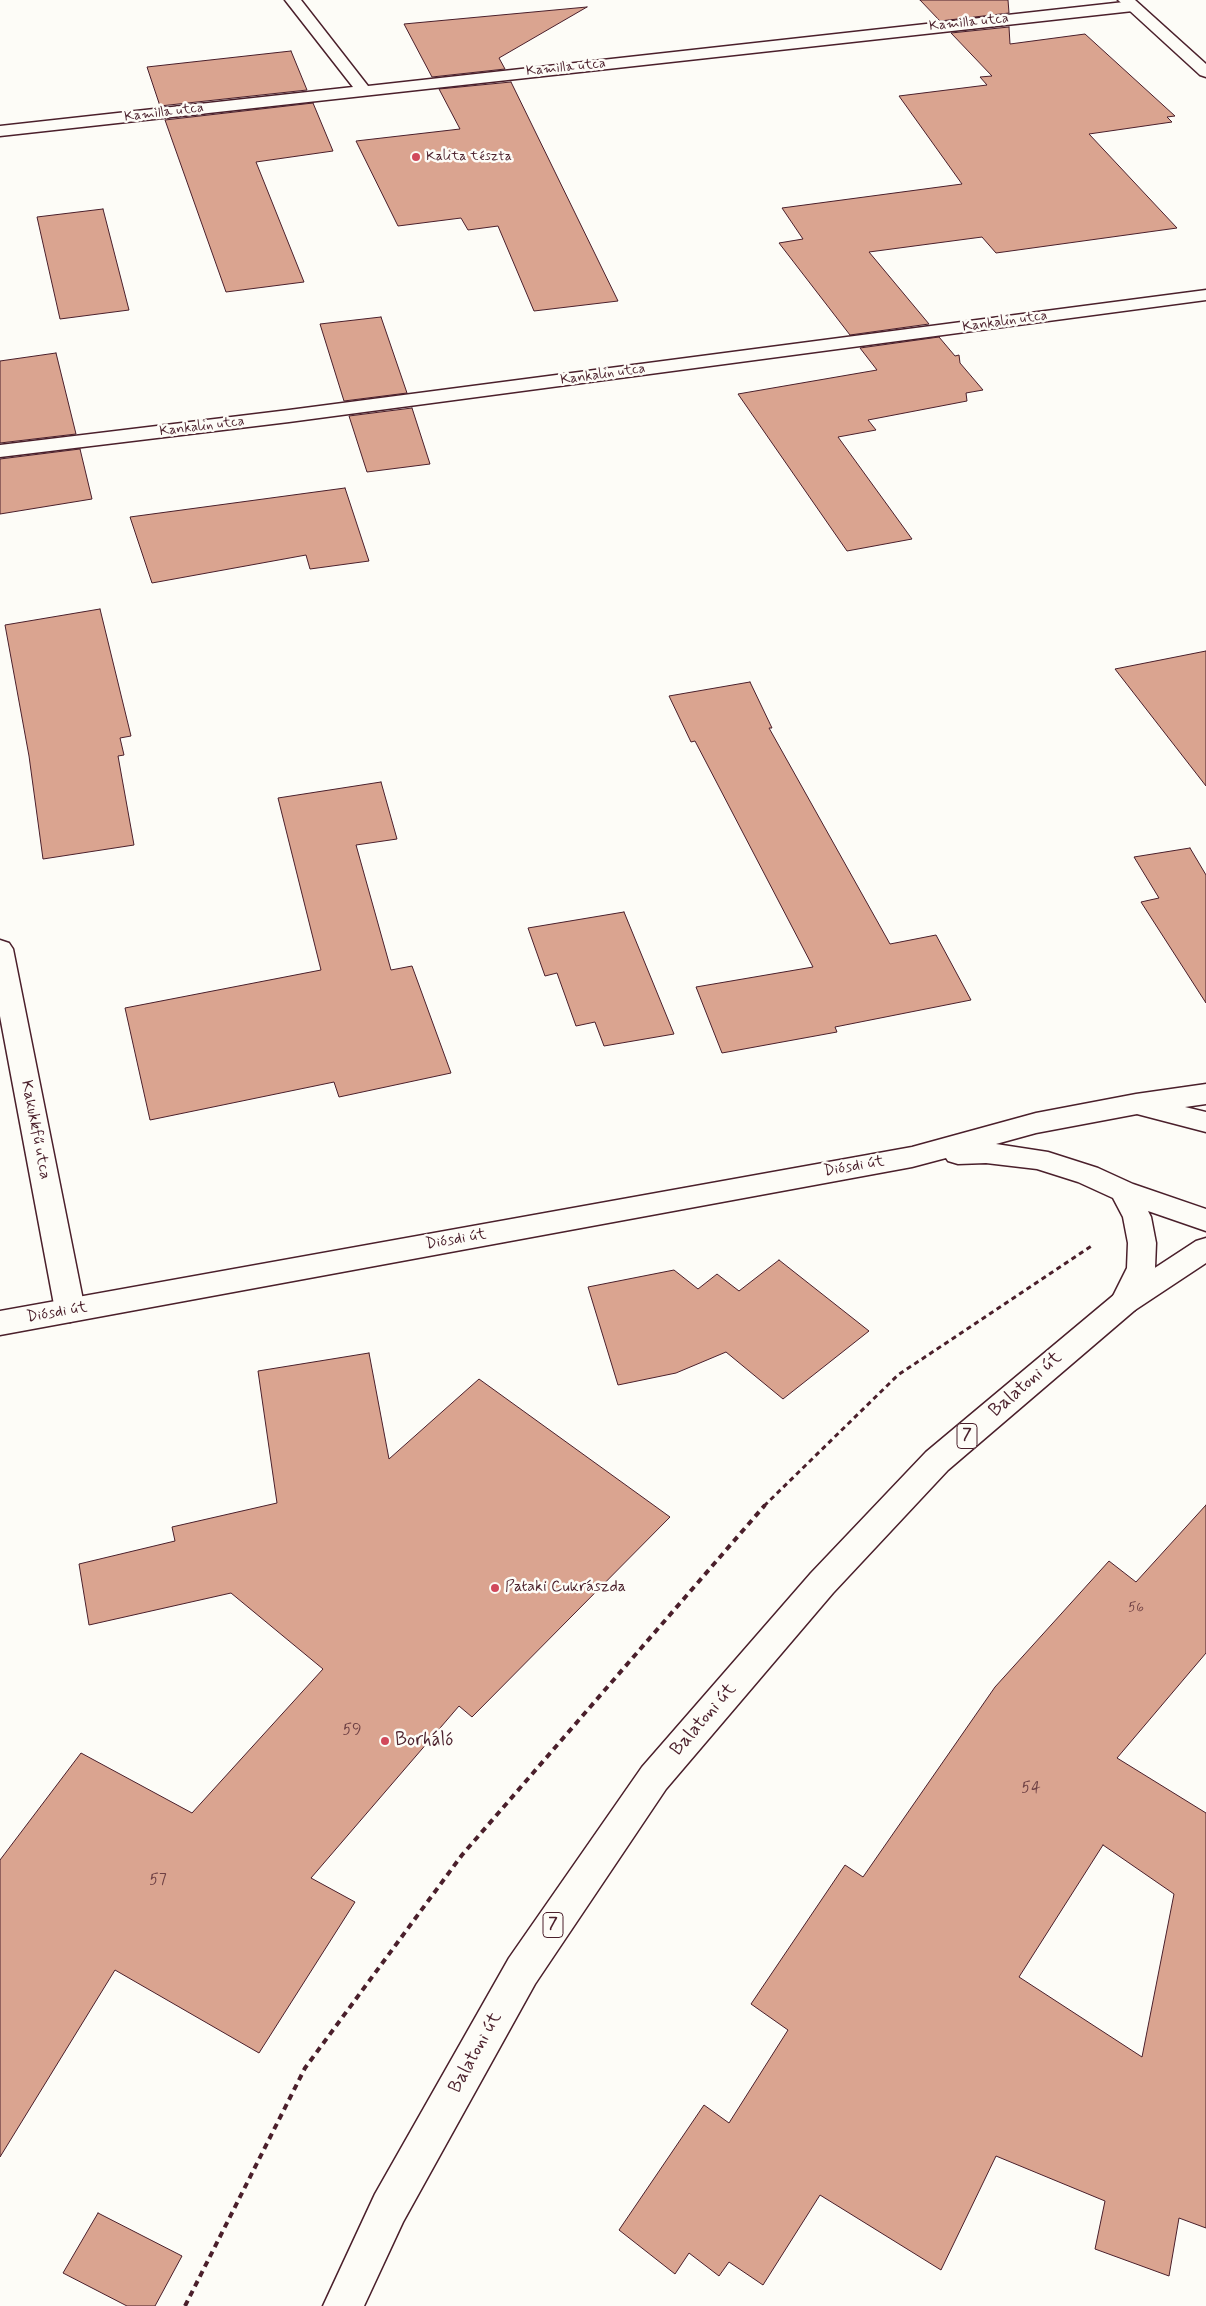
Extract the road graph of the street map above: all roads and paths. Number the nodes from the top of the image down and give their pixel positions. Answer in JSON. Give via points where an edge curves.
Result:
{"nodes":[{"id":1,"x":293,"y":0,"type":"edge"},
{"id":2,"x":1129,"y":3,"type":"edge"},
{"id":3,"x":1206,"y":72,"type":"edge"},
{"id":4,"x":362,"y":90,"type":"junction"},
{"id":5,"x":0,"y":131,"type":"edge"},
{"id":6,"x":1206,"y":295,"type":"edge"},
{"id":7,"x":0,"y":452,"type":"edge"},
{"id":8,"x":0,"y":949,"type":"edge"},
{"id":9,"x":1206,"y":1094,"type":"edge"},
{"id":10,"x":1136,"y":1104,"type":"junction"},
{"id":11,"x":1206,"y":1122,"type":"edge"},
{"id":12,"x":912,"y":1156,"type":"junction"},
{"id":13,"x":1123,"y":1192,"type":"junction"},
{"id":14,"x":1206,"y":1220,"type":"edge"},
{"id":15,"x":1206,"y":1249,"type":"edge"},
{"id":16,"x":1125,"y":1302,"type":"junction"},
{"id":17,"x":70,"y":1310,"type":"junction"},
{"id":18,"x":0,"y":1323,"type":"edge"},
{"id":19,"x":186,"y":2306,"type":"edge"},
{"id":20,"x":343,"y":2306,"type":"edge"}],
"edges":[{"from":1,"to":4,"type":"street"},
{"from":2,"to":3,"type":"street"},
{"from":2,"to":4,"type":"street","name":"Kamilla utca"},
{"from":4,"to":5,"type":"street","name":"Kamilla utca"},
{"from":6,"to":7,"type":"street","name":"Kankalin utca"},
{"from":8,"to":17,"type":"street","name":"Kakukkfű utca"},
{"from":9,"to":10,"type":"street","name":"Diósdi út"},
{"from":10,"to":11,"type":"street","name":"Diósdi út"},
{"from":10,"to":12,"type":"street","name":"Diósdi út","via":[[1036,1123]]},
{"from":12,"to":13,"type":"street","name":"Diósdi út","via":[[986,1153],[1038,1159],[1088,1175]]},
{"from":12,"to":17,"type":"street","name":"Diósdi út"},
{"from":13,"to":14,"type":"street","name":"Diósdi út"},
{"from":13,"to":16,"type":"street","via":[[1137,1218],[1142,1243],[1141,1268]]},
{"from":13,"to":19,"type":"path","via":[[1101,1213],[1096,1243],[898,1375],[767,1502],[462,1855],[305,2068]]},
{"from":15,"to":16,"type":"street","name":"Balatoni út","number":"7"},
{"from":16,"to":20,"type":"street","name":"Balatoni út","number":"7","via":[[937,1461],[822,1583],[654,1778],[522,1971],[389,2208]]},
{"from":17,"to":18,"type":"street","name":"Diósdi út"}]}
